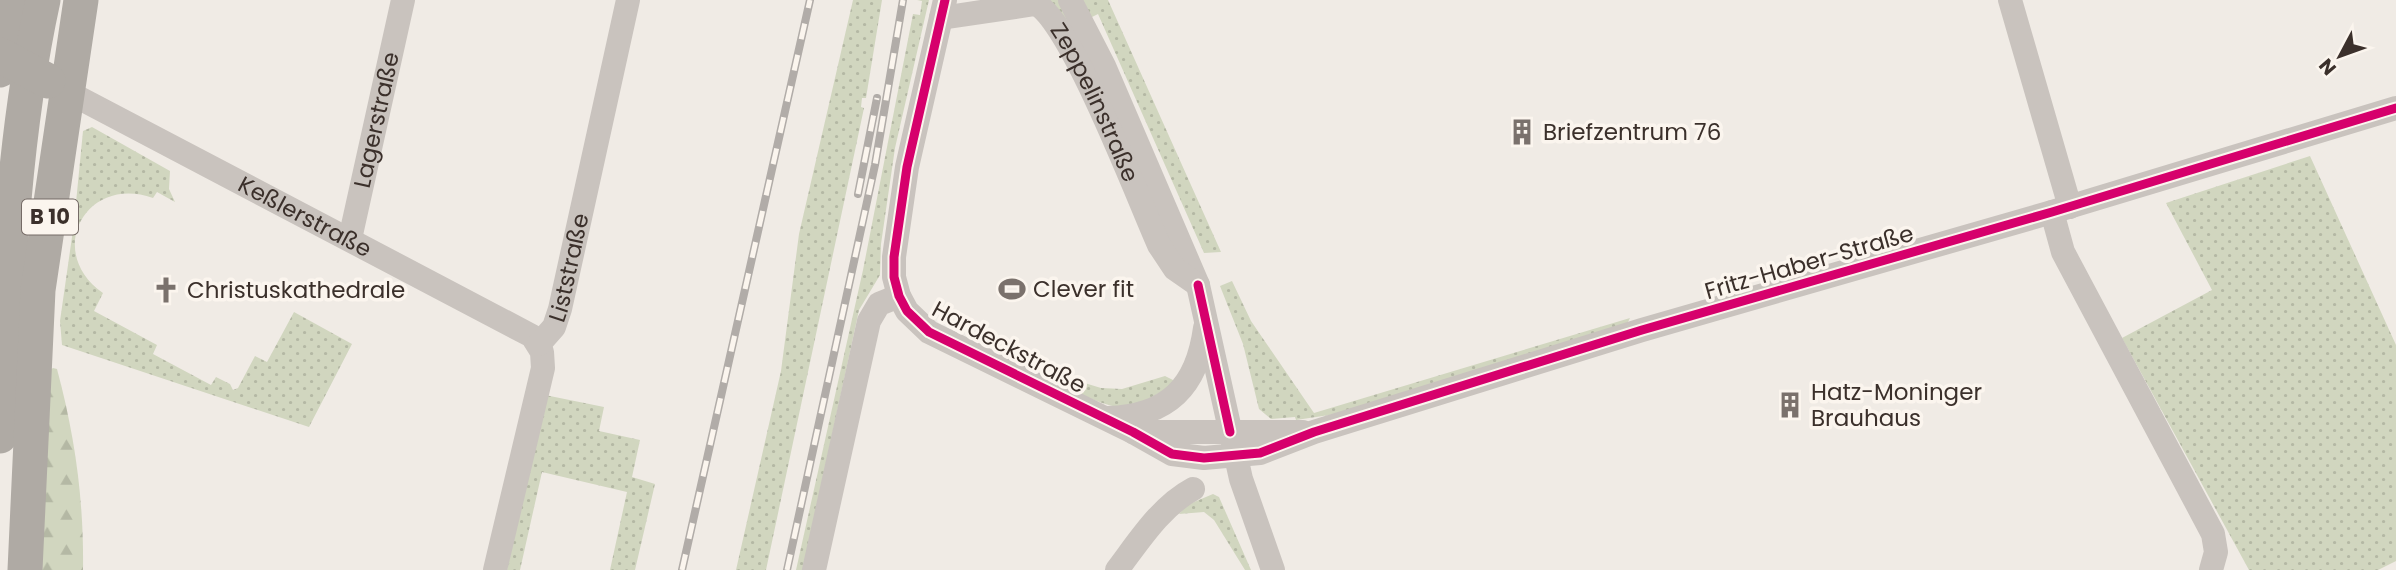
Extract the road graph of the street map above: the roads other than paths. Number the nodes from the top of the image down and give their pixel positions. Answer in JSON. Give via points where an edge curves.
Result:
{"nodes":[{"id":1,"x":14,"y":0,"type":"edge"},
{"id":2,"x":43,"y":0,"type":"edge"},
{"id":3,"x":403,"y":0,"type":"edge"},
{"id":4,"x":628,"y":0,"type":"edge"},
{"id":5,"x":1070,"y":0,"type":"edge"},
{"id":6,"x":2010,"y":0,"type":"edge"},
{"id":7,"x":82,"y":3,"type":"edge"},
{"id":8,"x":943,"y":9,"type":"edge"},
{"id":9,"x":0,"y":55,"type":"edge"},
{"id":10,"x":0,"y":70,"type":"edge"},
{"id":11,"x":57,"y":86,"type":"junction"},
{"id":12,"x":2396,"y":108,"type":"edge"},
{"id":13,"x":2061,"y":209,"type":"junction"},
{"id":14,"x":349,"y":239,"type":"junction"},
{"id":15,"x":1198,"y":285,"type":"junction"},
{"id":16,"x":900,"y":296,"type":"junction"},
{"id":17,"x":1207,"y":317,"type":"junction"},
{"id":18,"x":539,"y":344,"type":"junction"},
{"id":19,"x":1101,"y":418,"type":"junction"},
{"id":20,"x":1133,"y":432,"type":"junction"},
{"id":21,"x":1230,"y":432,"type":"junction"},
{"id":22,"x":1314,"y":432,"type":"junction"},
{"id":23,"x":0,"y":436,"type":"edge"},
{"id":24,"x":1235,"y":456,"type":"junction"},
{"id":25,"x":1193,"y":489,"type":"dead end"},
{"id":26,"x":25,"y":570,"type":"edge"},
{"id":27,"x":495,"y":570,"type":"edge"},
{"id":28,"x":814,"y":570,"type":"edge"},
{"id":29,"x":1117,"y":570,"type":"edge"},
{"id":30,"x":1273,"y":570,"type":"edge"},
{"id":31,"x":2211,"y":570,"type":"edge"}],
"edges":[{"from":1,"to":10,"type":"highway"},
{"from":2,"to":23,"type":"highway","via":[[26,85],[8,272]]},
{"from":3,"to":14,"type":"street","name":"Lagerstraße"},
{"from":4,"to":18,"type":"street","name":"Liststraße","via":[[561,309],[554,327]]},
{"from":5,"to":15,"type":"street","name":"Zeppelinstraße","via":[[1094,44]]},
{"from":6,"to":13,"type":"street"},
{"from":7,"to":11,"type":"highway","number":"B 10"},
{"from":8,"to":15,"type":"street","name":"Zeppelinstraße","via":[[1035,4],[1047,11],[1077,59],[1170,264]]},
{"from":8,"to":16,"type":"street","name":"Hardeckstraße","via":[[899,211],[894,277]]},
{"from":9,"to":11,"type":"highway","bridge":true},
{"from":11,"to":14,"type":"street","name":"Keßlerstraße"},
{"from":11,"to":26,"type":"highway","number":"B 10","via":[[38,290]]},
{"from":12,"to":13,"type":"street","name":"Fritz-Haber-Straße"},
{"from":13,"to":22,"type":"street","name":"Fritz-Haber-Straße","via":[[1642,330]]},
{"from":13,"to":31,"type":"street","via":[[2063,252],[2213,534],[2216,552]]},
{"from":14,"to":18,"type":"street","name":"Keßlerstraße","via":[[525,330]]},
{"from":15,"to":17,"type":"street","name":"Zeppelinstraße"},
{"from":16,"to":19,"type":"street","name":"Hardeckstraße","via":[[907,311],[929,332]]},
{"from":16,"to":28,"type":"street","via":[[879,304],[869,321]]},
{"from":17,"to":19,"type":"street","via":[[1200,354],[1175,396],[1154,412]]},
{"from":17,"to":21,"type":"street","name":"Zeppelinstraße"},
{"from":18,"to":27,"type":"street","name":"Liststraße","via":[[543,368]]},
{"from":19,"to":20,"type":"street","name":"Hardeckstraße"},
{"from":20,"to":21,"type":"street","name":"Hardeckstraße"},
{"from":20,"to":24,"type":"street","name":"Hardeckstraße","via":[[1172,454]]},
{"from":21,"to":22,"type":"street","name":"Fritz-Haber-Straße"},
{"from":21,"to":24,"type":"street","name":"Zeppelinstraße"},
{"from":22,"to":24,"type":"street","name":"Fritz-Haber-Straße","via":[[1260,453]]},
{"from":24,"to":30,"type":"street"},
{"from":25,"to":29,"type":"street","via":[[1177,497]]}]}
